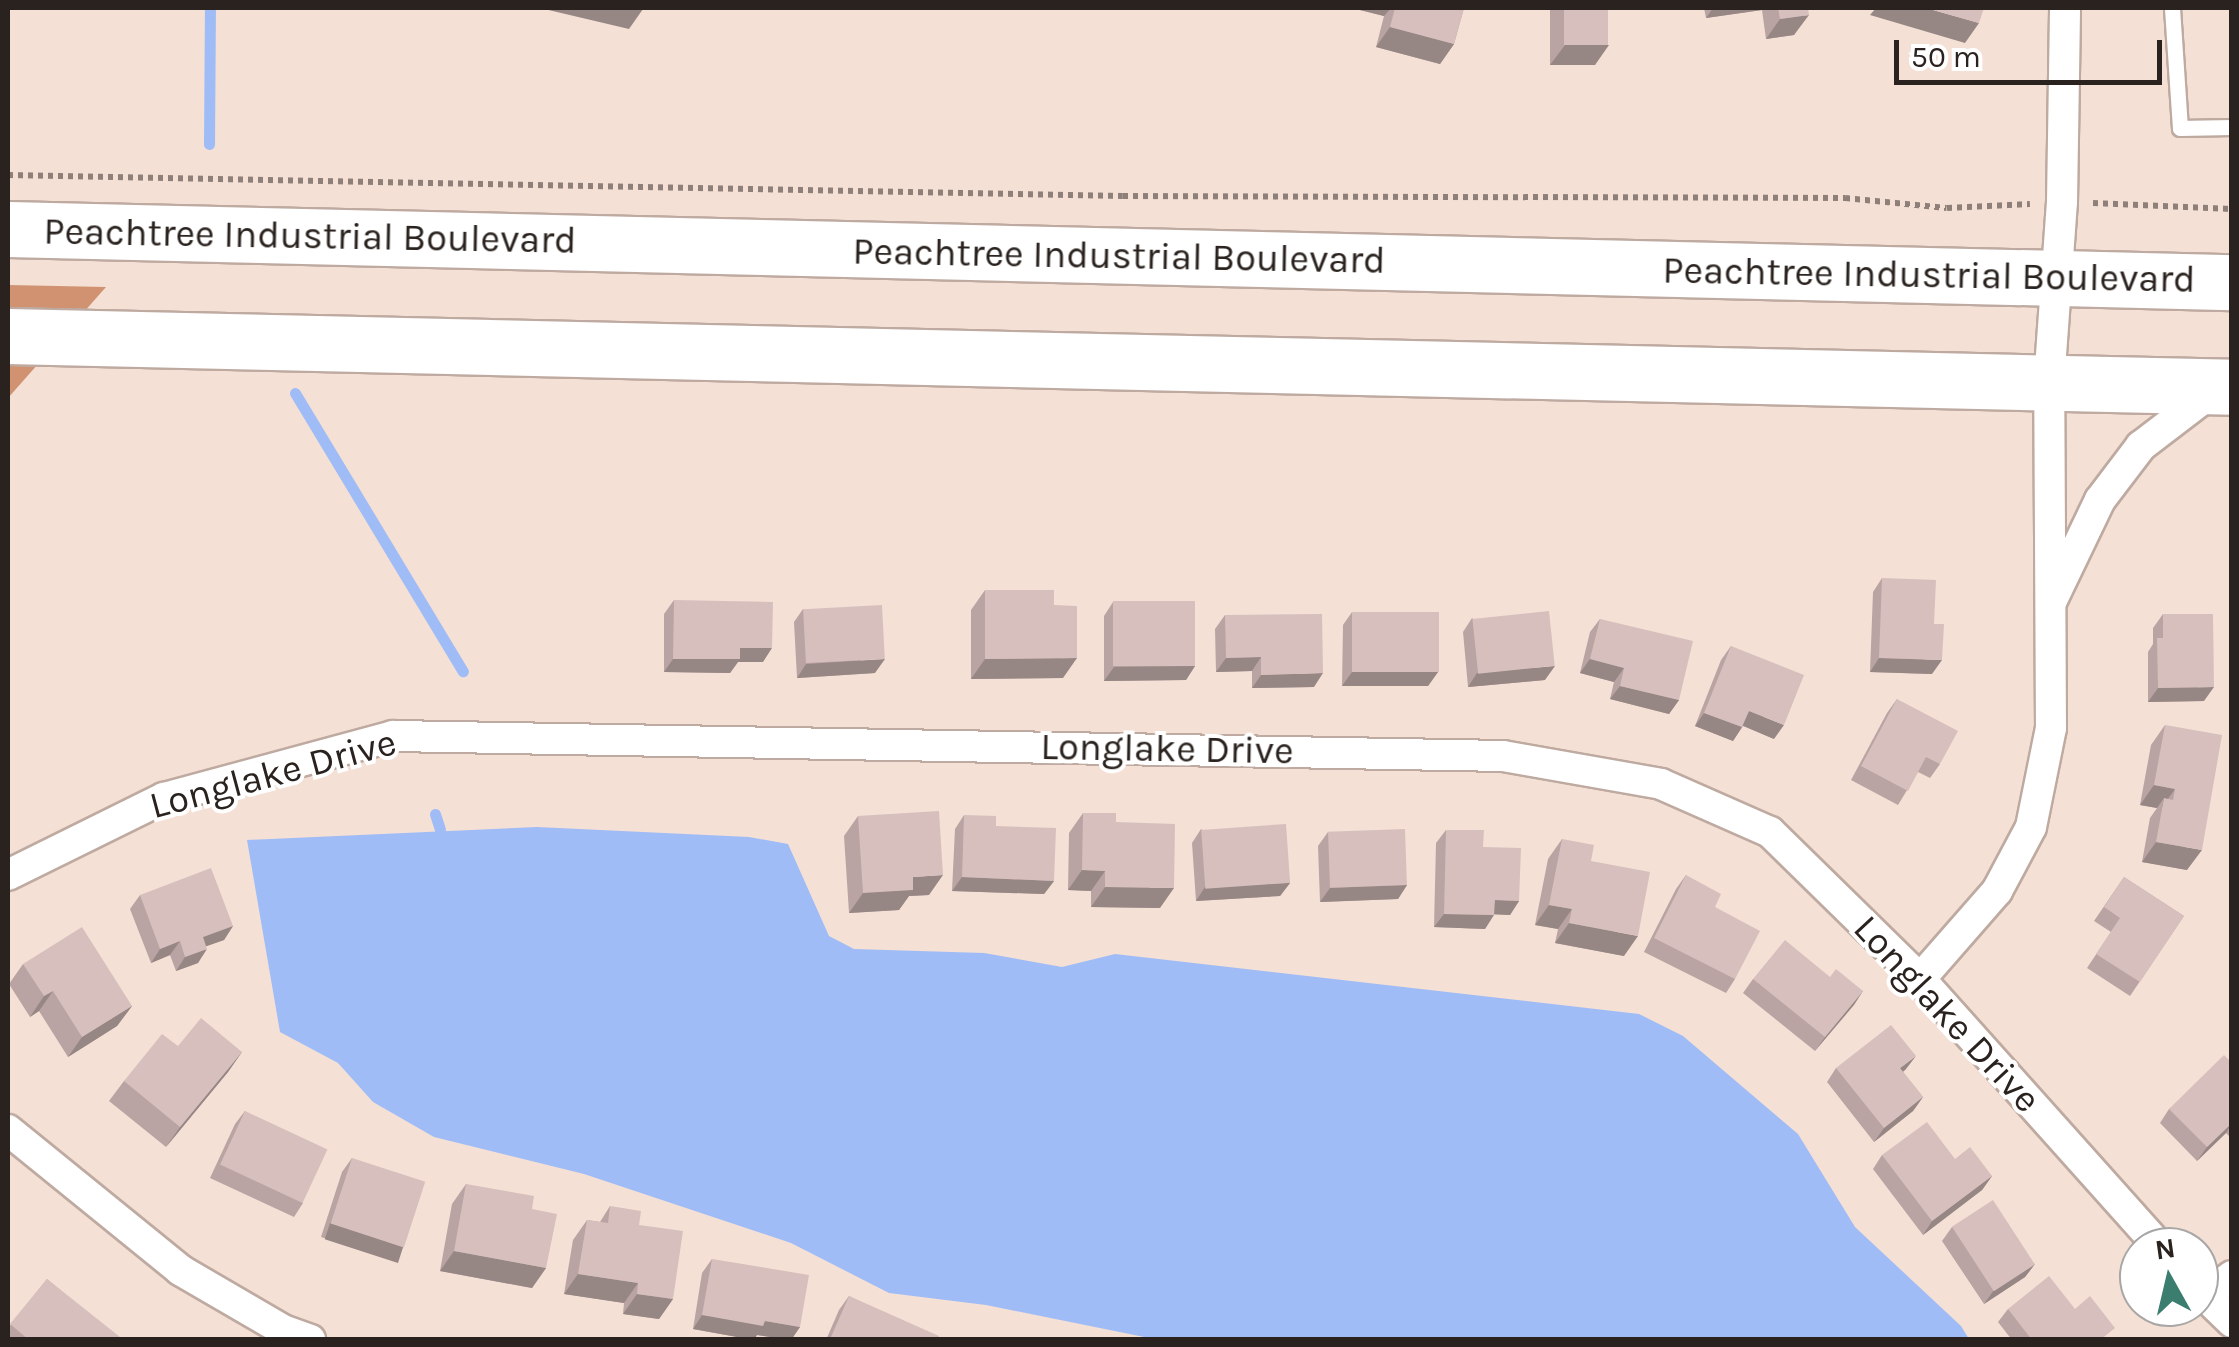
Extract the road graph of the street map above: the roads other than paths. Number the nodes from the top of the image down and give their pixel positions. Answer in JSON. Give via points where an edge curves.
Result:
{"nodes":[{"id":1,"x":2065,"y":8,"type":"edge"},
{"id":2,"x":2172,"y":8,"type":"edge"},
{"id":3,"x":2232,"y":127,"type":"edge"},
{"id":4,"x":8,"y":229,"type":"edge"},
{"id":5,"x":2056,"y":278,"type":"junction"},
{"id":6,"x":2232,"y":282,"type":"edge"},
{"id":7,"x":8,"y":336,"type":"edge"},
{"id":8,"x":2049,"y":383,"type":"junction"},
{"id":9,"x":2224,"y":387,"type":"edge"},
{"id":10,"x":2049,"y":607,"type":"junction"},
{"id":11,"x":8,"y":875,"type":"edge"},
{"id":12,"x":1920,"y":979,"type":"junction"},
{"id":13,"x":8,"y":1130,"type":"edge"},
{"id":14,"x":2142,"y":1227,"type":"edge"},
{"id":15,"x":310,"y":1340,"type":"edge"}],
"edges":[{"from":1,"to":5,"type":"street"},
{"from":2,"to":3,"type":"lane","via":[[2180,128]]},
{"from":4,"to":5,"type":"highway","name":"Peachtree Industrial Boulevard"},
{"from":5,"to":6,"type":"highway","name":"Peachtree Industrial Boulevard"},
{"from":5,"to":8,"type":"street"},
{"from":7,"to":8,"type":"highway"},
{"from":8,"to":9,"type":"highway"},
{"from":8,"to":10,"type":"street"},
{"from":9,"to":10,"type":"street","via":[[2141,446],[2100,500]]},
{"from":10,"to":12,"type":"street","via":[[2051,728],[2031,827],[1997,891]]},
{"from":11,"to":12,"type":"street","name":"Longlake Drive","via":[[164,798],[393,736],[1504,756],[1661,784],[1770,832]]},
{"from":12,"to":14,"type":"street","name":"Longlake Drive"},
{"from":13,"to":15,"type":"street","via":[[180,1270]]}]}
